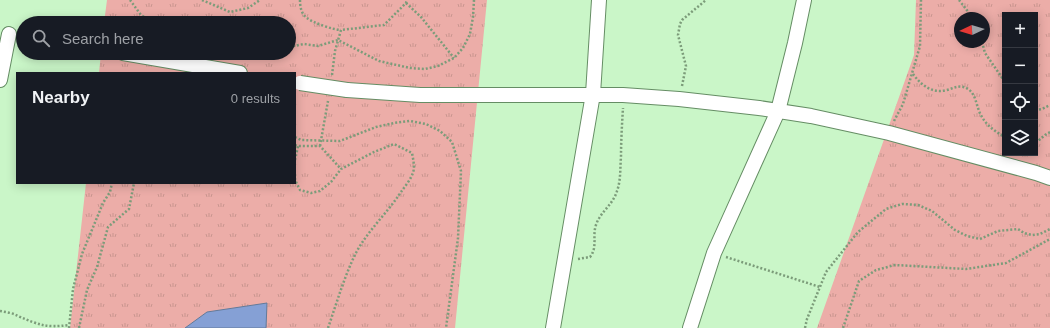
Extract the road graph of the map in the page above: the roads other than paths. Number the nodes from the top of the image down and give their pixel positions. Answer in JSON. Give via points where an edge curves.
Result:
{"nodes":[{"id":1,"x":599,"y":0,"type":"edge"},
{"id":2,"x":804,"y":0,"type":"edge"},
{"id":3,"x":11,"y":34,"type":"edge"},
{"id":4,"x":164,"y":60,"type":"edge"},
{"id":5,"x":234,"y":72,"type":"edge"},
{"id":6,"x":0,"y":80,"type":"edge"},
{"id":7,"x":298,"y":83,"type":"edge"},
{"id":8,"x":593,"y":94,"type":"junction"},
{"id":9,"x":778,"y":111,"type":"junction"},
{"id":10,"x":1050,"y":178,"type":"edge"},
{"id":11,"x":553,"y":328,"type":"edge"},
{"id":12,"x":690,"y":328,"type":"edge"}],
"edges":[{"from":1,"to":8,"type":"street"},
{"from":2,"to":9,"type":"street","via":[[796,43]]},
{"from":3,"to":6,"type":"street"},
{"from":4,"to":5,"type":"street"},
{"from":7,"to":8,"type":"street","bridge":true,"via":[[347,90],[420,95]]},
{"from":8,"to":9,"type":"street","via":[[679,98]]},
{"from":8,"to":11,"type":"street"},
{"from":9,"to":10,"type":"street","via":[[889,133]]},
{"from":9,"to":12,"type":"street","via":[[714,253]]}]}
